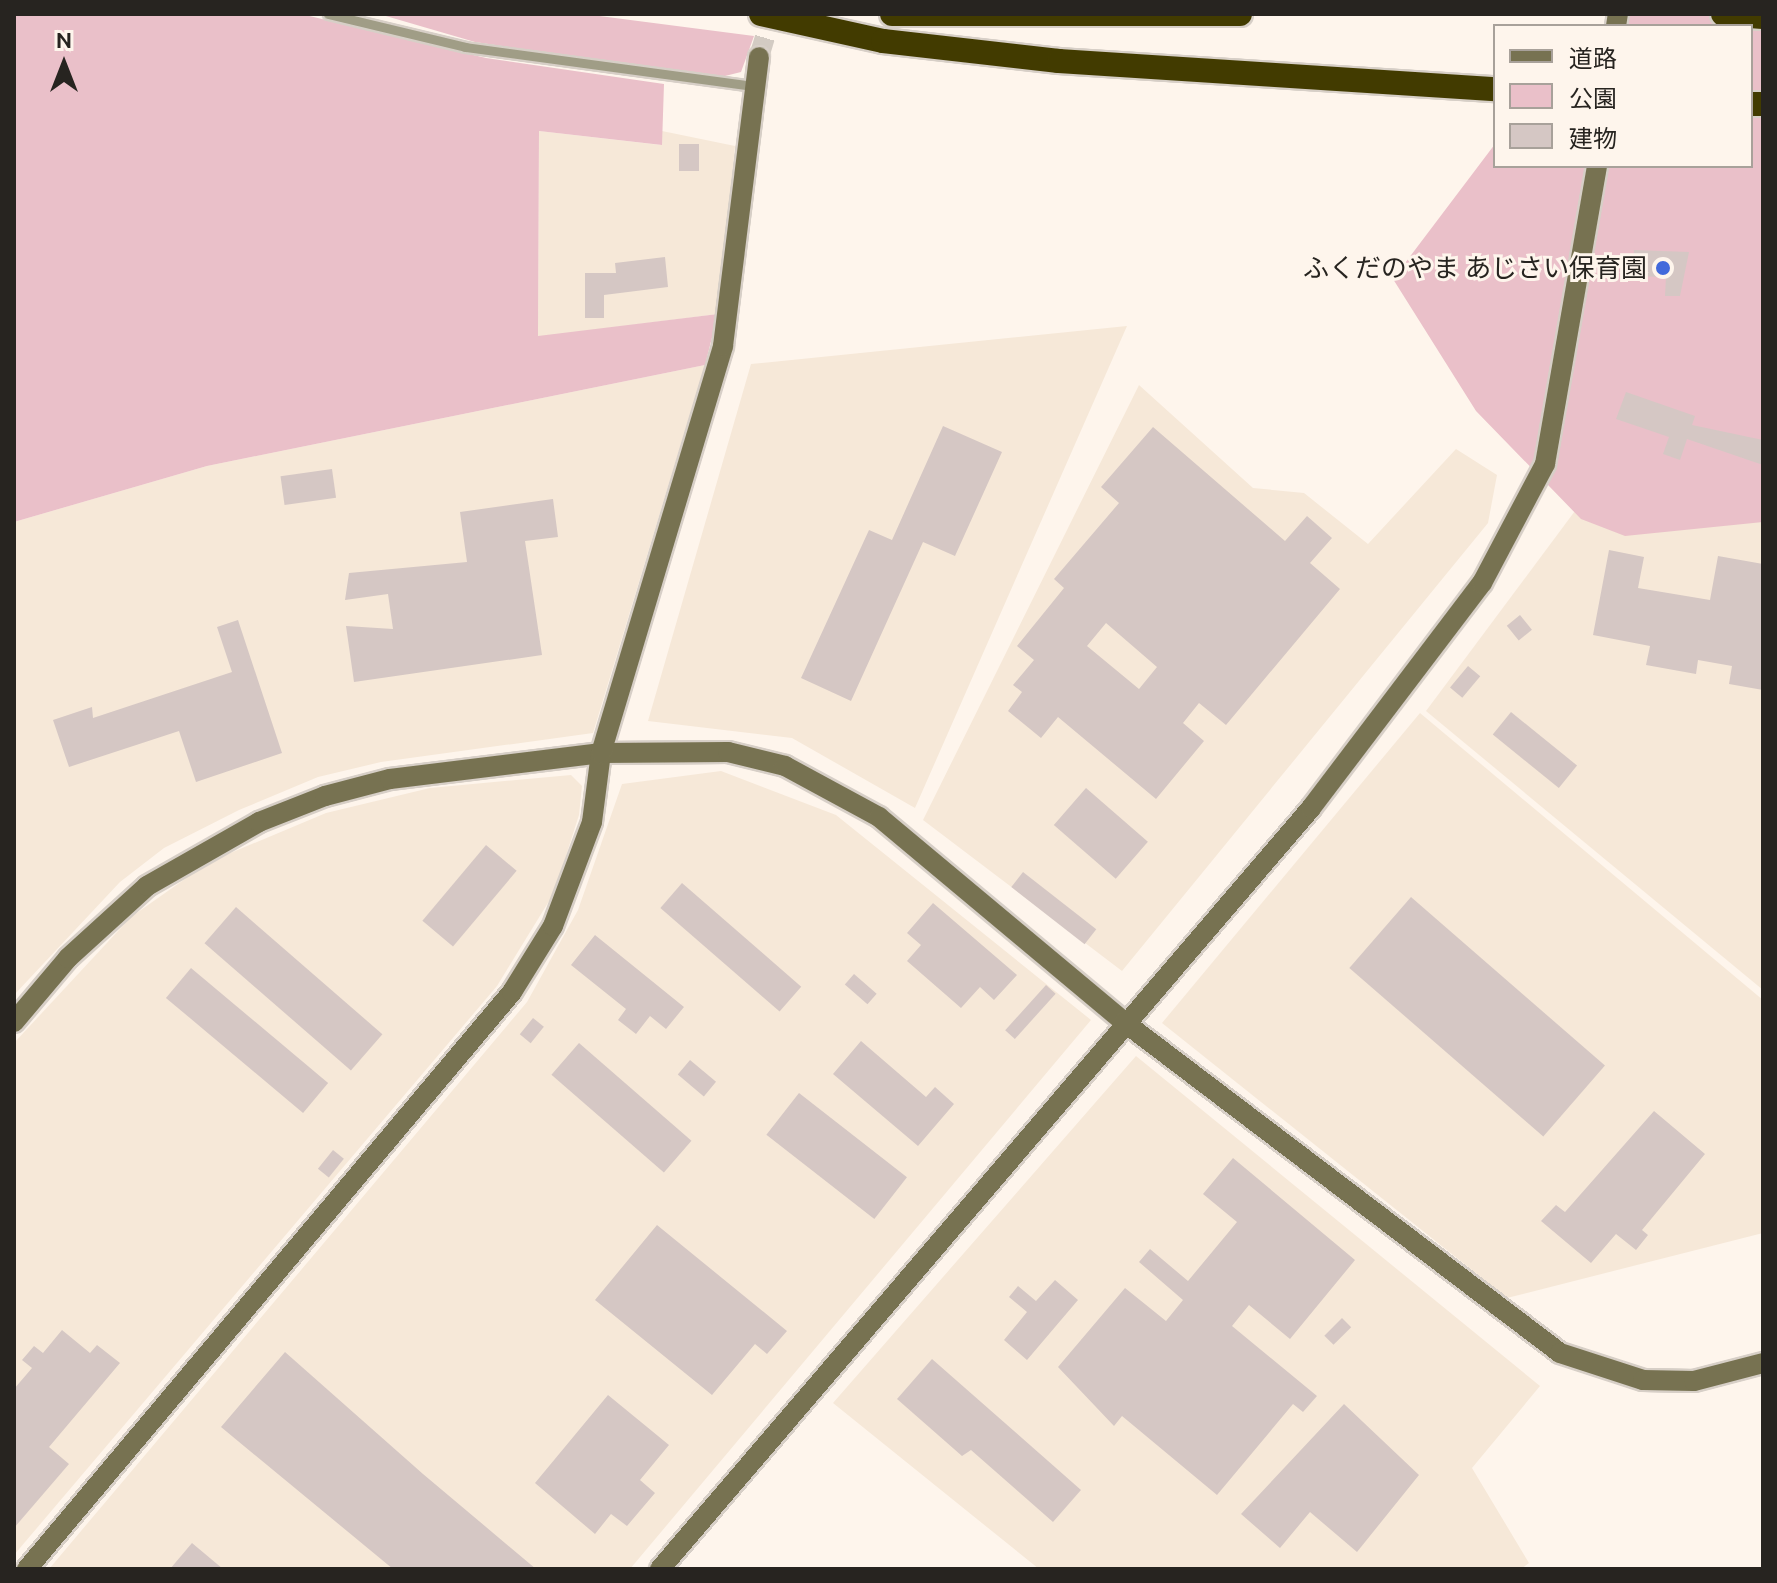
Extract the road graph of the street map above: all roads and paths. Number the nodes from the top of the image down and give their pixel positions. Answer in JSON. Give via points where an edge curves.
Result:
{"nodes":[{"id":1,"x":328,"y":14,"type":"edge"},
{"id":2,"x":761,"y":14,"type":"edge"},
{"id":3,"x":892,"y":14,"type":"edge"},
{"id":4,"x":1240,"y":14,"type":"edge"},
{"id":5,"x":1723,"y":14,"type":"edge"},
{"id":6,"x":954,"y":16,"type":"edge"},
{"id":7,"x":1763,"y":17,"type":"edge"},
{"id":8,"x":759,"y":57,"type":"tunnel mouth"},
{"id":9,"x":754,"y":86,"type":"junction"},
{"id":10,"x":1493,"y":89,"type":"edge"},
{"id":11,"x":1597,"y":168,"type":"edge"},
{"id":12,"x":601,"y":753,"type":"junction"},
{"id":13,"x":14,"y":1022,"type":"edge"},
{"id":14,"x":1124,"y":1022,"type":"junction"},
{"id":15,"x":1763,"y":1363,"type":"edge"},
{"id":16,"x":27,"y":1569,"type":"edge"},
{"id":17,"x":660,"y":1569,"type":"edge"}],
"edges":[{"from":1,"to":9,"type":"lane","via":[[465,47]]},
{"from":2,"to":10,"type":"highway","via":[[883,41],[1059,61]]},
{"from":3,"to":6,"type":"highway"},
{"from":4,"to":6,"type":"highway"},
{"from":5,"to":7,"type":"highway"},
{"from":8,"to":9,"type":"street"},
{"from":9,"to":12,"type":"street","via":[[723,346]]},
{"from":11,"to":14,"type":"street","via":[[1557,417],[1524,514],[1482,583],[1311,808]]},
{"from":12,"to":13,"type":"street","via":[[390,779],[259,822],[147,886],[68,958]]},
{"from":12,"to":14,"type":"street","via":[[728,752],[828,787],[974,890]]},
{"from":12,"to":16,"type":"street","via":[[575,876],[512,992]]},
{"from":14,"to":15,"type":"street","via":[[1560,1353],[1643,1380],[1694,1381]]},
{"from":14,"to":17,"type":"street"}]}
